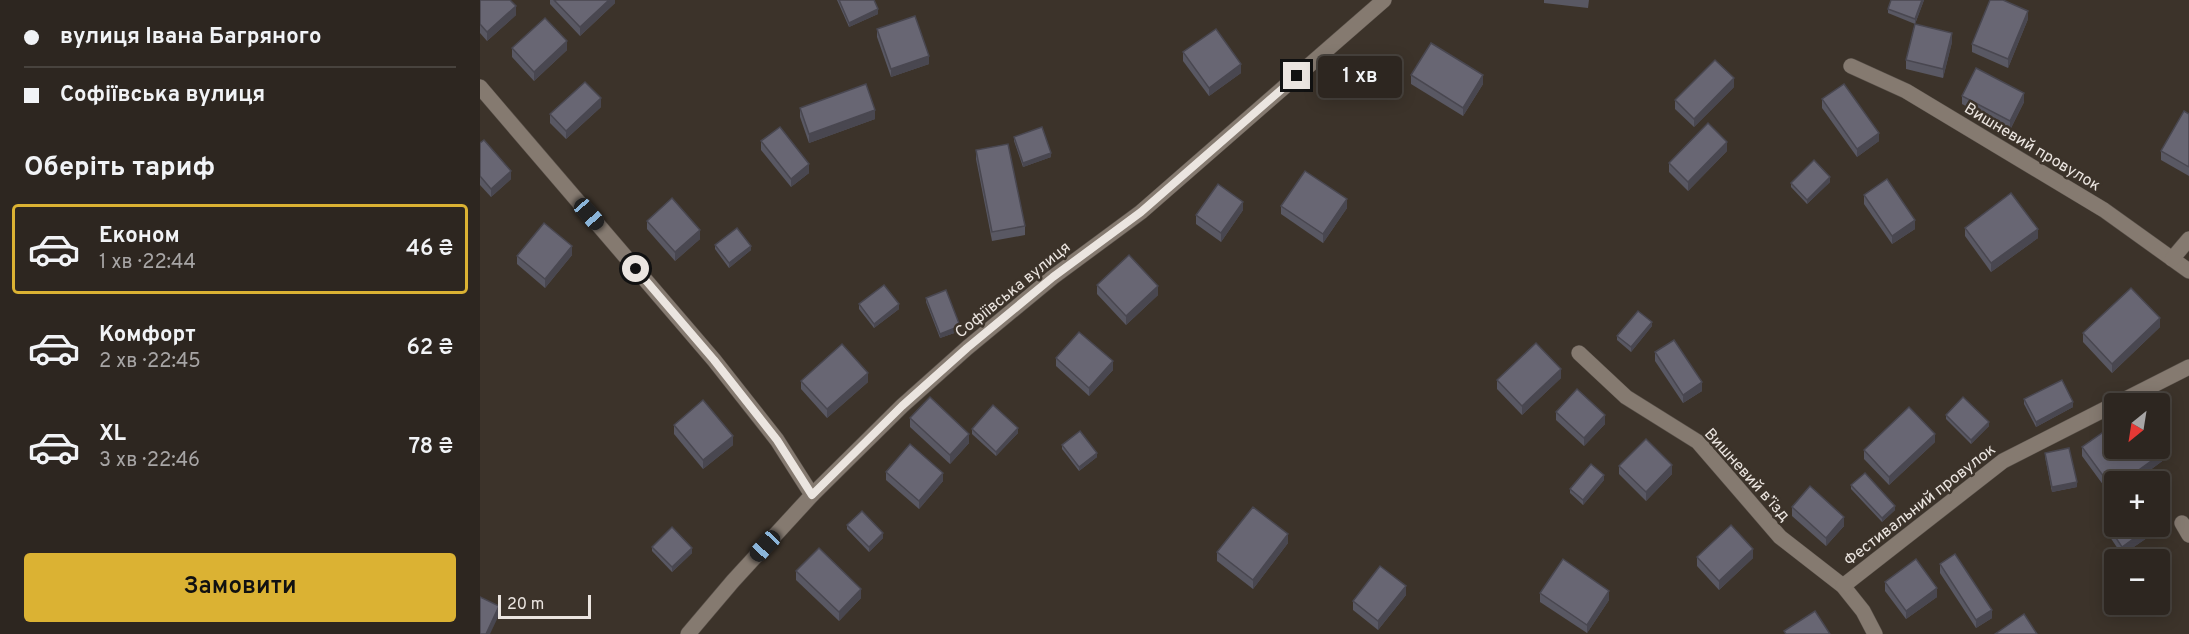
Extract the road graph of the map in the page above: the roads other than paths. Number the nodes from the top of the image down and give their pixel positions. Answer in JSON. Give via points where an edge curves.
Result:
{"nodes":[{"id":1,"x":1384,"y":0,"type":"edge"},
{"id":2,"x":1851,"y":66,"type":"dead end"},
{"id":3,"x":480,"y":87,"type":"edge"},
{"id":4,"x":2189,"y":238,"type":"edge"},
{"id":5,"x":2172,"y":259,"type":"junction"},
{"id":6,"x":2189,"y":271,"type":"edge"},
{"id":7,"x":1579,"y":353,"type":"dead end"},
{"id":8,"x":2189,"y":367,"type":"edge"},
{"id":9,"x":2137,"y":393,"type":"edge"},
{"id":10,"x":2104,"y":409,"type":"edge"},
{"id":11,"x":812,"y":495,"type":"junction"},
{"id":12,"x":1843,"y":586,"type":"junction"},
{"id":13,"x":688,"y":634,"type":"edge"},
{"id":14,"x":1875,"y":634,"type":"edge"}],
"edges":[{"from":1,"to":11,"type":"street","name":"Софіївська вулиця","via":[[1141,212],[967,348]]},
{"from":2,"to":5,"type":"street","name":"Вишневий провулок","via":[[1906,91],[2104,210]]},
{"from":3,"to":11,"type":"street","via":[[714,360],[777,440]]},
{"from":4,"to":5,"type":"street"},
{"from":5,"to":6,"type":"street","name":"Вишневий провулок"},
{"from":7,"to":12,"type":"street","name":"Вишневий в’їзд","via":[[1626,397],[1698,442],[1780,537]]},
{"from":8,"to":9,"type":"street","name":"Фестивальний провулок"},
{"from":10,"to":12,"type":"street","name":"Фестивальний провулок","via":[[2002,460]]},
{"from":11,"to":13,"type":"street","name":"Софіївська вулиця"},
{"from":12,"to":14,"type":"street","name":"Вишневий в’їзд"}]}
